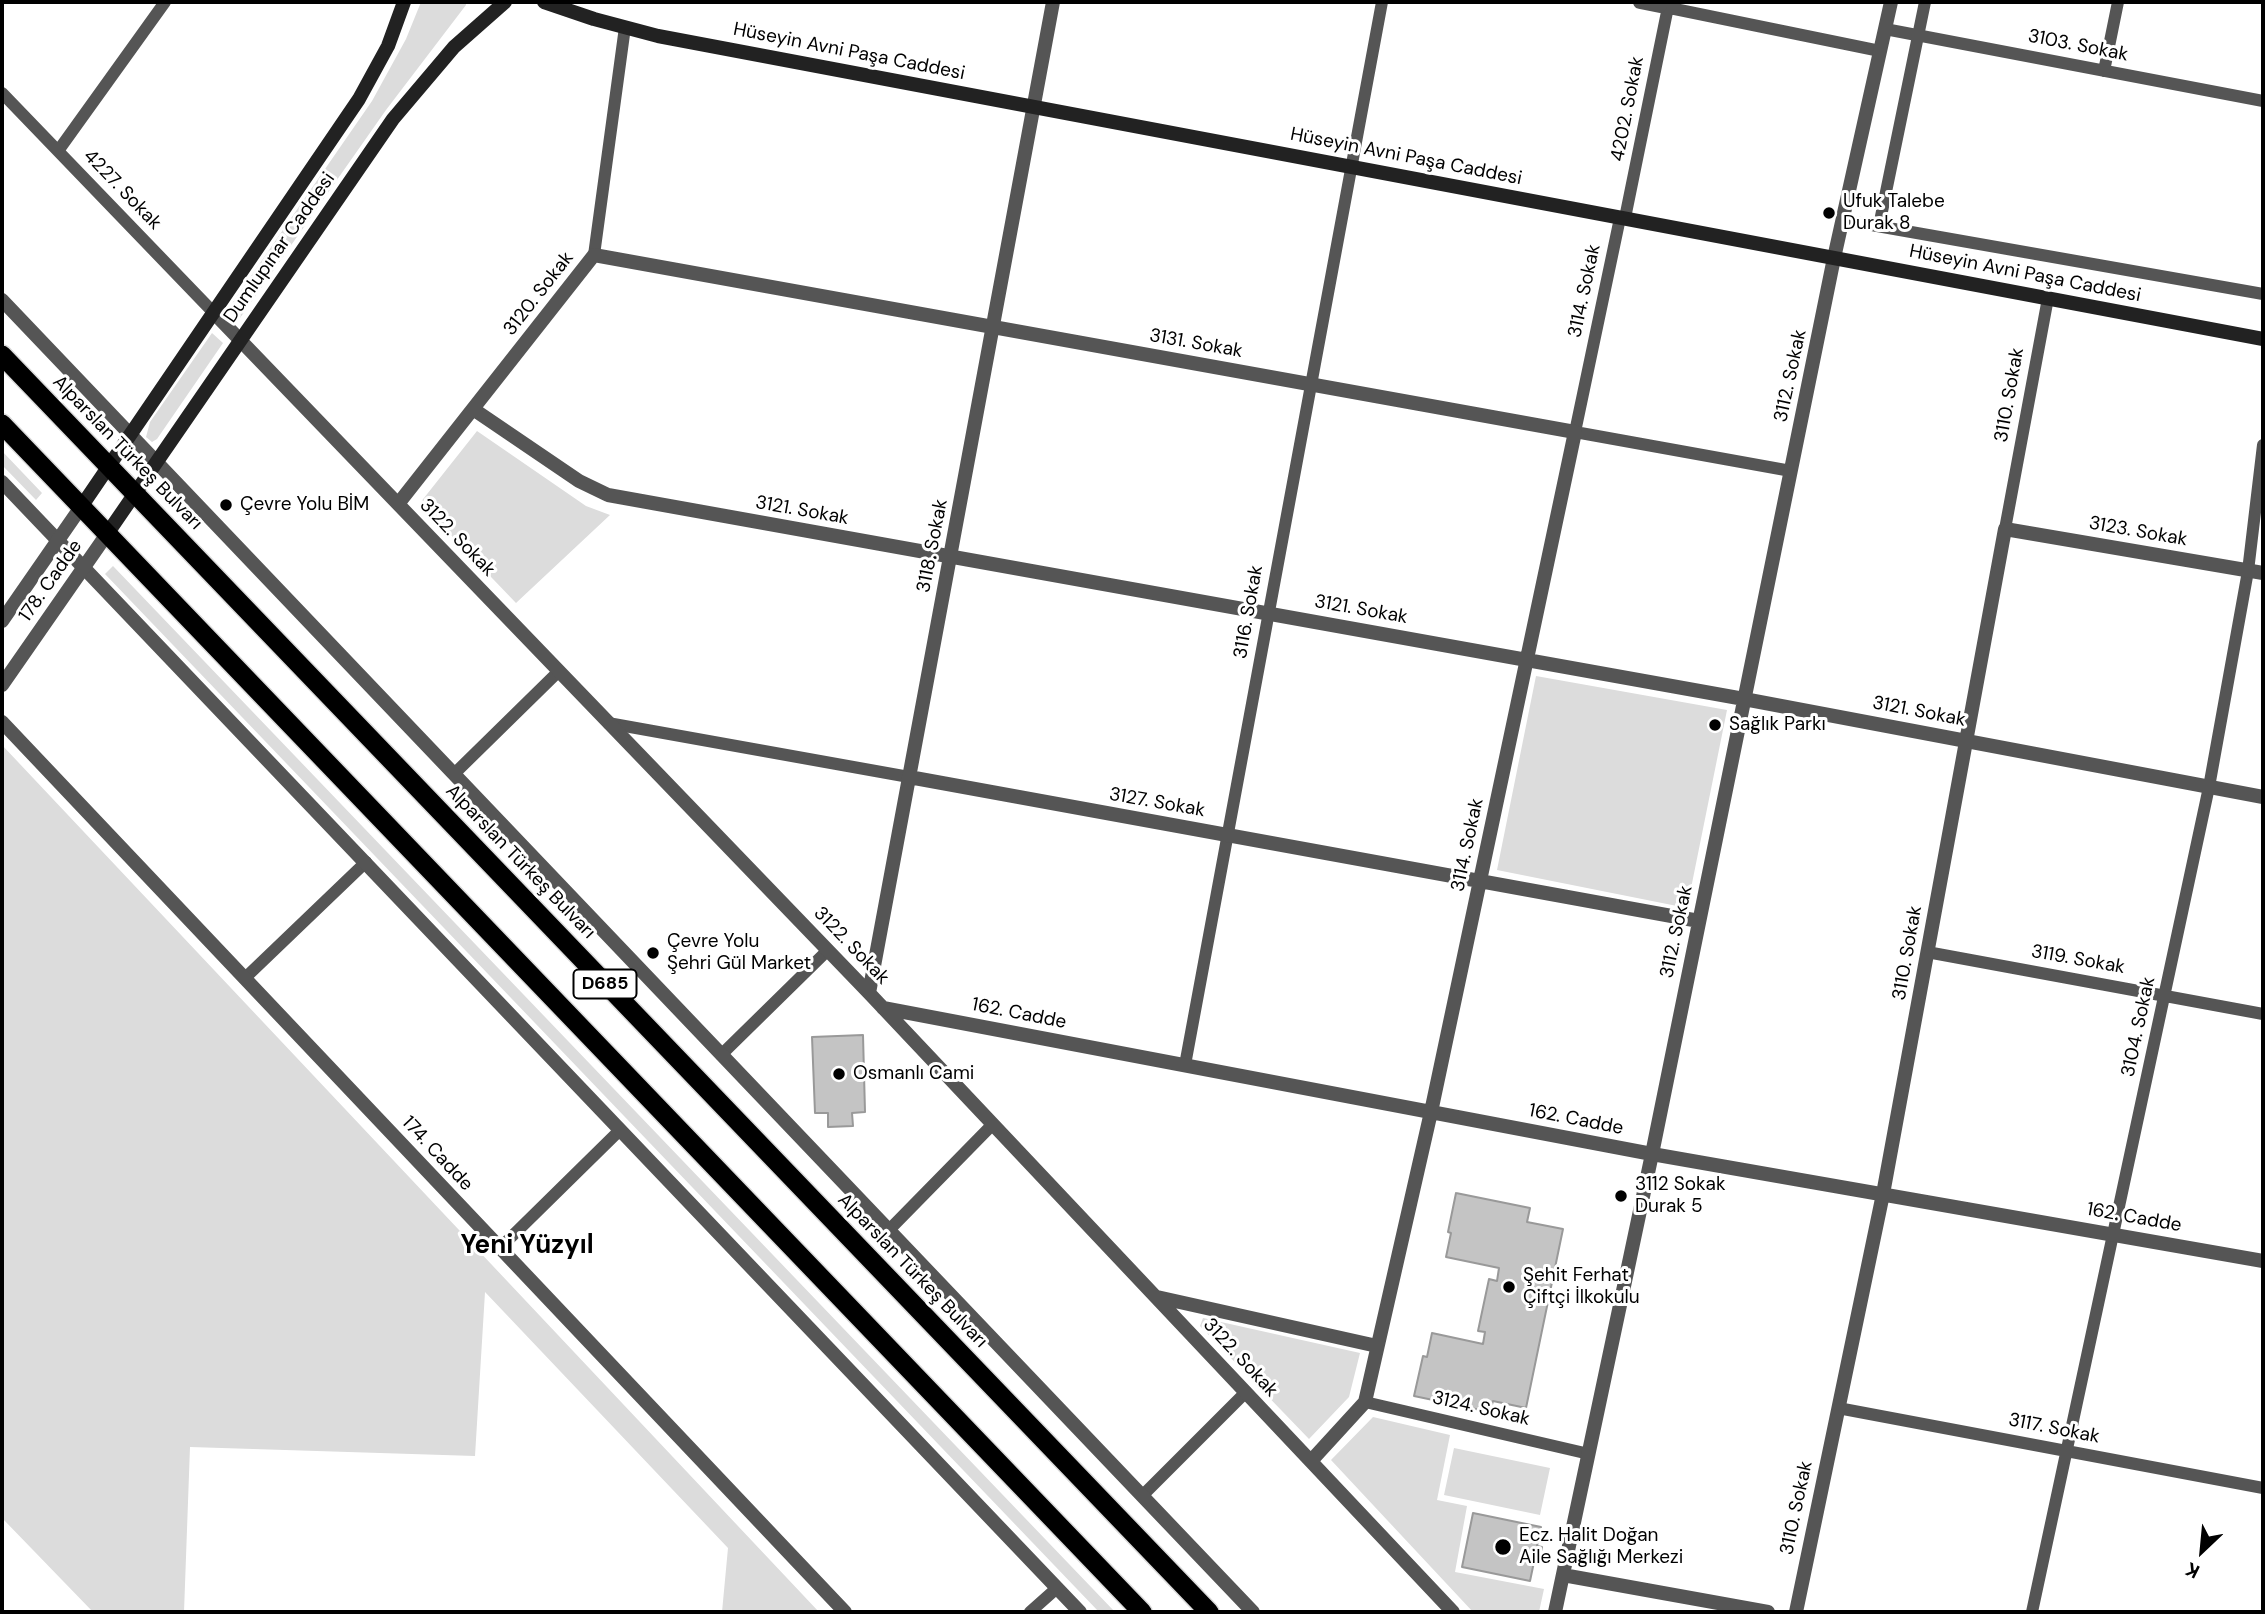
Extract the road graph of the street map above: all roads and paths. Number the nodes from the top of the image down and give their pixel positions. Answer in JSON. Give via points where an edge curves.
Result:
{"nodes":[{"id":1,"x":165,"y":2,"type":"edge"},
{"id":2,"x":404,"y":2,"type":"edge"},
{"id":3,"x":505,"y":2,"type":"edge"},
{"id":4,"x":544,"y":2,"type":"edge"},
{"id":5,"x":1053,"y":2,"type":"edge"},
{"id":6,"x":1382,"y":2,"type":"edge"},
{"id":7,"x":1640,"y":2,"type":"edge"},
{"id":8,"x":1891,"y":2,"type":"edge"},
{"id":9,"x":1925,"y":2,"type":"edge"},
{"id":10,"x":2118,"y":2,"type":"edge"},
{"id":11,"x":1663,"y":5,"type":"edge"},
{"id":12,"x":625,"y":27,"type":"junction"},
{"id":13,"x":1885,"y":29,"type":"junction"},
{"id":14,"x":1918,"y":35,"type":"junction"},
{"id":15,"x":1880,"y":51,"type":"junction"},
{"id":16,"x":2104,"y":71,"type":"junction"},
{"id":17,"x":2,"y":93,"type":"edge"},
{"id":18,"x":2263,"y":101,"type":"edge"},
{"id":19,"x":1034,"y":107,"type":"junction"},
{"id":20,"x":58,"y":152,"type":"junction"},
{"id":21,"x":1351,"y":167,"type":"junction"},
{"id":22,"x":1623,"y":218,"type":"junction"},
{"id":23,"x":1843,"y":220,"type":"junction"},
{"id":24,"x":1879,"y":226,"type":"junction"},
{"id":25,"x":594,"y":255,"type":"junction"},
{"id":26,"x":1834,"y":258,"type":"junction"},
{"id":27,"x":2263,"y":294,"type":"edge"},
{"id":28,"x":2048,"y":298,"type":"junction"},
{"id":29,"x":2,"y":300,"type":"edge"},
{"id":30,"x":214,"y":313,"type":"junction"},
{"id":31,"x":993,"y":327,"type":"junction"},
{"id":32,"x":2263,"y":339,"type":"edge"},
{"id":33,"x":240,"y":340,"type":"junction"},
{"id":34,"x":2,"y":355,"type":"edge"},
{"id":35,"x":1311,"y":384,"type":"junction"},
{"id":36,"x":473,"y":409,"type":"junction"},
{"id":37,"x":2,"y":424,"type":"edge"},
{"id":38,"x":1575,"y":432,"type":"junction"},
{"id":39,"x":130,"y":435,"type":"junction"},
{"id":40,"x":2263,"y":446,"type":"edge"},
{"id":41,"x":156,"y":462,"type":"junction"},
{"id":42,"x":108,"y":466,"type":"junction"},
{"id":43,"x":1791,"y":471,"type":"junction"},
{"id":44,"x":2,"y":482,"type":"edge"},
{"id":45,"x":134,"y":493,"type":"junction"},
{"id":46,"x":398,"y":505,"type":"junction"},
{"id":47,"x":81,"y":507,"type":"junction"},
{"id":48,"x":2005,"y":529,"type":"junction"},
{"id":49,"x":107,"y":534,"type":"junction"},
{"id":50,"x":57,"y":541,"type":"junction"},
{"id":51,"x":950,"y":556,"type":"junction"},
{"id":52,"x":84,"y":568,"type":"junction"},
{"id":53,"x":2248,"y":571,"type":"junction"},
{"id":54,"x":2263,"y":573,"type":"edge"},
{"id":55,"x":1268,"y":614,"type":"junction"},
{"id":56,"x":2,"y":621,"type":"edge"},
{"id":57,"x":1527,"y":660,"type":"junction"},
{"id":58,"x":559,"y":671,"type":"junction"},
{"id":59,"x":2,"y":685,"type":"edge"},
{"id":60,"x":1744,"y":699,"type":"junction"},
{"id":61,"x":2,"y":722,"type":"edge"},
{"id":62,"x":608,"y":723,"type":"junction"},
{"id":63,"x":1966,"y":741,"type":"junction"},
{"id":64,"x":454,"y":774,"type":"junction"},
{"id":65,"x":909,"y":777,"type":"junction"},
{"id":66,"x":2210,"y":787,"type":"junction"},
{"id":67,"x":2263,"y":797,"type":"edge"},
{"id":68,"x":1228,"y":835,"type":"junction"},
{"id":69,"x":366,"y":862,"type":"junction"},
{"id":70,"x":1480,"y":881,"type":"junction"},
{"id":71,"x":1699,"y":921,"type":"junction"},
{"id":72,"x":828,"y":950,"type":"junction"},
{"id":73,"x":1927,"y":952,"type":"junction"},
{"id":74,"x":245,"y":978,"type":"junction"},
{"id":75,"x":869,"y":993,"type":"junction"},
{"id":76,"x":2165,"y":996,"type":"junction"},
{"id":77,"x":883,"y":1008,"type":"junction"},
{"id":78,"x":2263,"y":1014,"type":"edge"},
{"id":79,"x":721,"y":1055,"type":"junction"},
{"id":80,"x":1185,"y":1065,"type":"junction"},
{"id":81,"x":1431,"y":1112,"type":"junction"},
{"id":82,"x":993,"y":1124,"type":"junction"},
{"id":83,"x":620,"y":1130,"type":"junction"},
{"id":84,"x":1652,"y":1154,"type":"junction"},
{"id":85,"x":1883,"y":1194,"type":"junction"},
{"id":86,"x":889,"y":1230,"type":"junction"},
{"id":87,"x":2114,"y":1234,"type":"junction"},
{"id":88,"x":500,"y":1248,"type":"junction"},
{"id":89,"x":2263,"y":1261,"type":"edge"},
{"id":90,"x":1156,"y":1297,"type":"junction"},
{"id":91,"x":1377,"y":1346,"type":"junction"},
{"id":92,"x":1246,"y":1392,"type":"junction"},
{"id":93,"x":1364,"y":1402,"type":"junction"},
{"id":94,"x":1838,"y":1408,"type":"junction"},
{"id":95,"x":2067,"y":1451,"type":"junction"},
{"id":96,"x":1588,"y":1454,"type":"junction"},
{"id":97,"x":1311,"y":1461,"type":"junction"},
{"id":98,"x":2263,"y":1489,"type":"edge"},
{"id":99,"x":1142,"y":1496,"type":"junction"},
{"id":100,"x":1563,"y":1575,"type":"junction"},
{"id":101,"x":1056,"y":1588,"type":"junction"},
{"id":102,"x":845,"y":1612,"type":"edge"},
{"id":103,"x":1031,"y":1612,"type":"edge"},
{"id":104,"x":1080,"y":1612,"type":"edge"},
{"id":105,"x":1142,"y":1612,"type":"edge"},
{"id":106,"x":1209,"y":1612,"type":"edge"},
{"id":107,"x":1253,"y":1612,"type":"edge"},
{"id":108,"x":1453,"y":1612,"type":"edge"},
{"id":109,"x":1555,"y":1612,"type":"edge"},
{"id":110,"x":1768,"y":1612,"type":"edge"},
{"id":111,"x":1796,"y":1612,"type":"edge"},
{"id":112,"x":2032,"y":1612,"type":"edge"}],
"edges":[{"from":1,"to":20,"type":"lane"},
{"from":2,"to":30,"type":"main road","name":"Dumlupınar Caddesi","via":[[388,46],[359,99]]},
{"from":3,"to":33,"type":"main road","name":"Dumlupınar Caddesi","via":[[454,47],[393,119]]},
{"from":4,"to":12,"type":"main road","name":"Hüseyin Avni Paşa Caddesi"},
{"from":5,"to":19,"type":"street","name":"3118. Sokak"},
{"from":6,"to":21,"type":"lane","name":"3116. Sokak"},
{"from":7,"to":11,"type":"street"},
{"from":8,"to":13,"type":"street","name":"3112. Sokak"},
{"from":9,"to":14,"type":"lane"},
{"from":10,"to":16,"type":"lane"},
{"from":11,"to":15,"type":"lane"},
{"from":11,"to":22,"type":"lane","name":"4202. Sokak"},
{"from":12,"to":19,"type":"main road","name":"Hüseyin Avni Paşa Caddesi"},
{"from":12,"to":25,"type":"lane","name":"3120. Sokak"},
{"from":13,"to":14,"type":"lane","name":"3103. Sokak"},
{"from":13,"to":15,"type":"street","name":"3112. Sokak"},
{"from":14,"to":16,"type":"lane","name":"3103. Sokak"},
{"from":14,"to":24,"type":"lane"},
{"from":15,"to":23,"type":"street","name":"3112. Sokak"},
{"from":16,"to":18,"type":"lane","name":"3103. Sokak"},
{"from":17,"to":20,"type":"lane","name":"4227. Sokak"},
{"from":19,"to":21,"type":"main road","name":"Hüseyin Avni Paşa Caddesi"},
{"from":19,"to":31,"type":"street","name":"3118. Sokak"},
{"from":20,"to":30,"type":"lane","name":"4227. Sokak"},
{"from":21,"to":22,"type":"main road","name":"Hüseyin Avni Paşa Caddesi"},
{"from":21,"to":35,"type":"lane","name":"3116. Sokak"},
{"from":22,"to":26,"type":"main road","name":"Hüseyin Avni Paşa Caddesi"},
{"from":22,"to":38,"type":"lane","name":"3114. Sokak"},
{"from":23,"to":24,"type":"lane"},
{"from":23,"to":26,"type":"street","name":"3112. Sokak"},
{"from":24,"to":27,"type":"lane"},
{"from":25,"to":31,"type":"street","name":"3131. Sokak"},
{"from":25,"to":36,"type":"street","name":"3120. Sokak"},
{"from":26,"to":28,"type":"main road","name":"Hüseyin Avni Paşa Caddesi"},
{"from":26,"to":43,"type":"street","name":"3112. Sokak"},
{"from":28,"to":32,"type":"main road","name":"Hüseyin Avni Paşa Caddesi"},
{"from":28,"to":48,"type":"lane","name":"3110. Sokak"},
{"from":29,"to":39,"type":"street"},
{"from":30,"to":33,"type":"street","name":"3122. Sokak"},
{"from":30,"to":39,"type":"main road","name":"Dumlupınar Caddesi"},
{"from":31,"to":35,"type":"street","name":"3131. Sokak"},
{"from":31,"to":51,"type":"street","name":"3118. Sokak"},
{"from":33,"to":41,"type":"main road","name":"Dumlupınar Caddesi"},
{"from":33,"to":46,"type":"street","name":"3122. Sokak"},
{"from":34,"to":42,"type":"highway","name":"Alparslan Türkeş Bulvarı","number":"D685"},
{"from":35,"to":38,"type":"street","name":"3131. Sokak"},
{"from":35,"to":55,"type":"lane","name":"3116. Sokak"},
{"from":36,"to":46,"type":"street","name":"3120. Sokak"},
{"from":36,"to":51,"type":"street","name":"3121. Sokak","via":[[579,481],[608,495]]},
{"from":37,"to":47,"type":"highway","number":"D685"},
{"from":38,"to":43,"type":"lane","name":"3131. Sokak"},
{"from":38,"to":57,"type":"street","name":"3114. Sokak"},
{"from":39,"to":41,"type":"street"},
{"from":39,"to":42,"type":"main road","name":"Dumlupınar Caddesi"},
{"from":40,"to":53,"type":"lane","name":"3104. Sokak"},
{"from":41,"to":45,"type":"main road","name":"Dumlupınar Caddesi"},
{"from":41,"to":64,"type":"street"},
{"from":42,"to":45,"type":"highway","name":"Alparslan Türkeş Bulvarı","number":"D685"},
{"from":42,"to":47,"type":"main road","name":"Dumlupınar Caddesi"},
{"from":43,"to":60,"type":"street","name":"3112. Sokak"},
{"from":44,"to":50,"type":"street"},
{"from":45,"to":49,"type":"main road","name":"Dumlupınar Caddesi"},
{"from":45,"to":106,"type":"highway","name":"Alparslan Türkeş Bulvarı","number":"D685"},
{"from":46,"to":58,"type":"street","name":"3122. Sokak"},
{"from":47,"to":49,"type":"highway","number":"D685"},
{"from":47,"to":50,"type":"street","name":"178. Cadde"},
{"from":48,"to":53,"type":"street","name":"3123. Sokak"},
{"from":48,"to":63,"type":"street","name":"3110. Sokak"},
{"from":49,"to":52,"type":"street","name":"178. Cadde"},
{"from":49,"to":105,"type":"highway","number":"D685"},
{"from":50,"to":52,"type":"street"},
{"from":50,"to":56,"type":"street","name":"178. Cadde"},
{"from":51,"to":55,"type":"street","name":"3121. Sokak"},
{"from":51,"to":65,"type":"street","name":"3118. Sokak"},
{"from":52,"to":59,"type":"street","name":"178. Cadde"},
{"from":52,"to":69,"type":"street"},
{"from":53,"to":54,"type":"street","name":"3123. Sokak"},
{"from":53,"to":66,"type":"lane","name":"3104. Sokak"},
{"from":55,"to":57,"type":"street","name":"3121. Sokak"},
{"from":55,"to":68,"type":"lane","name":"3116. Sokak"},
{"from":57,"to":60,"type":"street","name":"3121. Sokak"},
{"from":57,"to":70,"type":"street","name":"3114. Sokak"},
{"from":58,"to":62,"type":"street","name":"3122. Sokak"},
{"from":58,"to":64,"type":"lane"},
{"from":60,"to":63,"type":"street","name":"3121. Sokak"},
{"from":60,"to":71,"type":"street","name":"3112. Sokak"},
{"from":61,"to":74,"type":"street","name":"174. Cadde"},
{"from":62,"to":65,"type":"lane","name":"3127. Sokak"},
{"from":62,"to":72,"type":"street","name":"3122. Sokak"},
{"from":63,"to":66,"type":"street","name":"3121. Sokak"},
{"from":63,"to":73,"type":"street","name":"3110. Sokak"},
{"from":64,"to":79,"type":"street"},
{"from":65,"to":68,"type":"street","name":"3127. Sokak"},
{"from":65,"to":75,"type":"street","name":"3118. Sokak"},
{"from":66,"to":67,"type":"street","name":"3121. Sokak"},
{"from":66,"to":76,"type":"lane","name":"3104. Sokak"},
{"from":68,"to":70,"type":"street","name":"3127. Sokak"},
{"from":68,"to":80,"type":"lane","name":"3116. Sokak"},
{"from":69,"to":74,"type":"lane"},
{"from":69,"to":83,"type":"street"},
{"from":70,"to":71,"type":"street","name":"3127. Sokak"},
{"from":70,"to":81,"type":"street","name":"3114. Sokak"},
{"from":71,"to":84,"type":"street","name":"3112. Sokak"},
{"from":72,"to":75,"type":"street","name":"3122. Sokak"},
{"from":72,"to":79,"type":"lane"},
{"from":73,"to":76,"type":"lane","name":"3119. Sokak"},
{"from":73,"to":85,"type":"street","name":"3110. Sokak"},
{"from":74,"to":88,"type":"street","name":"174. Cadde"},
{"from":75,"to":77,"type":"street","name":"3122. Sokak"},
{"from":76,"to":78,"type":"lane","name":"3119. Sokak"},
{"from":76,"to":87,"type":"lane","name":"3104. Sokak"},
{"from":77,"to":80,"type":"street","name":"162. Cadde"},
{"from":77,"to":82,"type":"street","name":"3122. Sokak"},
{"from":79,"to":86,"type":"street"},
{"from":80,"to":81,"type":"street","name":"162. Cadde"},
{"from":81,"to":84,"type":"street","name":"162. Cadde"},
{"from":81,"to":91,"type":"street","name":"3114. Sokak"},
{"from":82,"to":86,"type":"lane"},
{"from":82,"to":90,"type":"street","name":"3122. Sokak"},
{"from":83,"to":88,"type":"lane"},
{"from":83,"to":101,"type":"street"},
{"from":84,"to":85,"type":"street","name":"162. Cadde"},
{"from":84,"to":96,"type":"street","name":"3112. Sokak"},
{"from":85,"to":87,"type":"street","name":"162. Cadde"},
{"from":85,"to":94,"type":"street","name":"3110. Sokak"},
{"from":86,"to":99,"type":"street"},
{"from":87,"to":89,"type":"street","name":"162. Cadde"},
{"from":87,"to":95,"type":"lane","name":"3104. Sokak"},
{"from":88,"to":102,"type":"street","name":"174. Cadde"},
{"from":90,"to":91,"type":"street"},
{"from":90,"to":92,"type":"street","name":"3122. Sokak"},
{"from":91,"to":93,"type":"street","name":"3114. Sokak"},
{"from":92,"to":97,"type":"street","name":"3122. Sokak"},
{"from":92,"to":99,"type":"lane"},
{"from":93,"to":96,"type":"lane","name":"3124. Sokak"},
{"from":93,"to":97,"type":"street","name":"3114. Sokak"},
{"from":94,"to":95,"type":"lane","name":"3117. Sokak"},
{"from":94,"to":111,"type":"street","name":"3110. Sokak"},
{"from":95,"to":98,"type":"lane","name":"3117. Sokak"},
{"from":95,"to":112,"type":"lane","name":"3104. Sokak"},
{"from":96,"to":100,"type":"street","name":"3112. Sokak"},
{"from":97,"to":108,"type":"street","name":"3122. Sokak"},
{"from":99,"to":107,"type":"street"},
{"from":100,"to":109,"type":"street","name":"3112. Sokak"},
{"from":100,"to":110,"type":"street"},
{"from":101,"to":103,"type":"lane"},
{"from":101,"to":104,"type":"street"}]}
